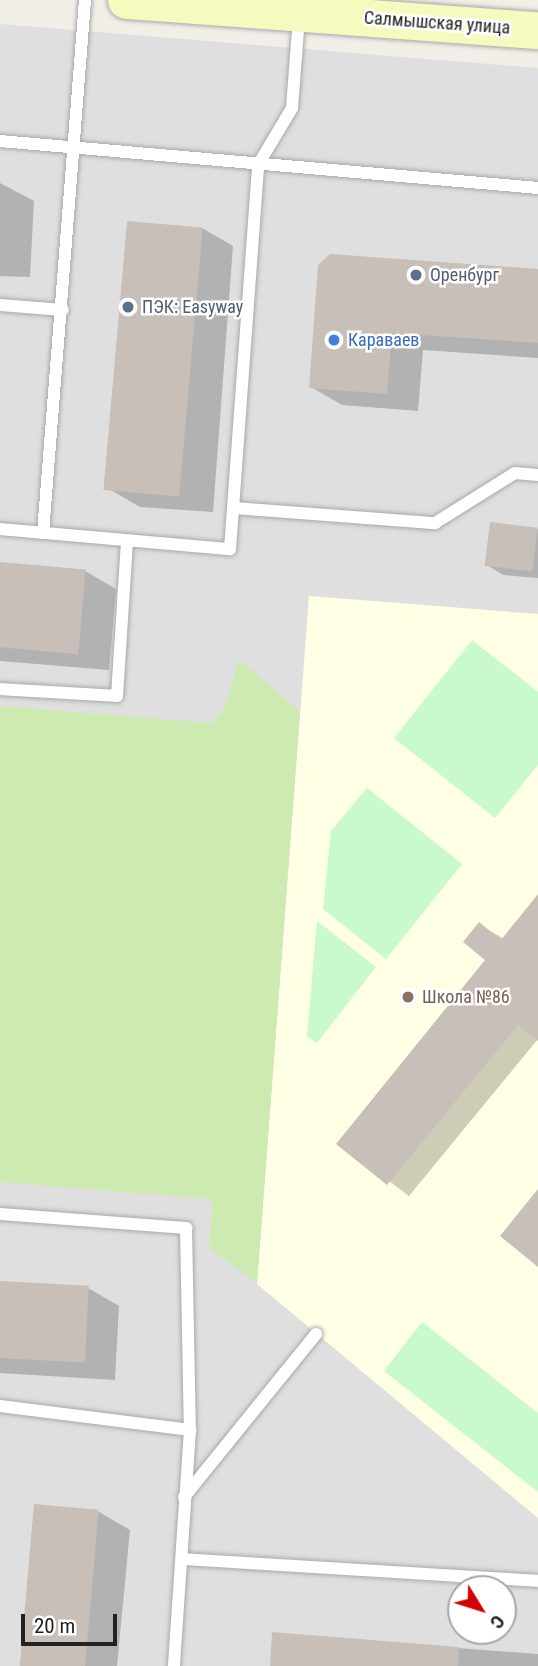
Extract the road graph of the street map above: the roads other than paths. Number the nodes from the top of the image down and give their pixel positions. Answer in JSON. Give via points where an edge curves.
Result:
{"nodes":[{"id":1,"x":85,"y":0,"type":"edge"},
{"id":2,"x":126,"y":0,"type":"edge"},
{"id":3,"x":300,"y":13,"type":"junction"},
{"id":4,"x":538,"y":30,"type":"edge"},
{"id":5,"x":0,"y":141,"type":"edge"},
{"id":6,"x":74,"y":148,"type":"junction"},
{"id":7,"x":258,"y":165,"type":"junction"},
{"id":8,"x":538,"y":188,"type":"edge"},
{"id":9,"x":0,"y":305,"type":"edge"},
{"id":10,"x":63,"y":310,"type":"junction"},
{"id":11,"x":538,"y":475,"type":"edge"},
{"id":12,"x":234,"y":508,"type":"junction"},
{"id":13,"x":0,"y":529,"type":"edge"},
{"id":14,"x":43,"y":533,"type":"junction"},
{"id":15,"x":127,"y":542,"type":"junction"},
{"id":16,"x":0,"y":689,"type":"edge"},
{"id":17,"x":0,"y":1214,"type":"edge"},
{"id":18,"x":316,"y":1334,"type":"dead end"},
{"id":19,"x":0,"y":1406,"type":"edge"},
{"id":20,"x":190,"y":1430,"type":"junction"},
{"id":21,"x":184,"y":1497,"type":"junction"},
{"id":22,"x":182,"y":1559,"type":"junction"},
{"id":23,"x":538,"y":1581,"type":"edge"},
{"id":24,"x":174,"y":1666,"type":"edge"}],
"edges":[{"from":1,"to":6,"type":"lane"},
{"from":2,"to":3,"type":"main road","name":"Салмышская улица"},
{"from":3,"to":4,"type":"main road","name":"Салмышская улица"},
{"from":3,"to":7,"type":"lane","via":[[292,108]]},
{"from":5,"to":6,"type":"lane"},
{"from":6,"to":7,"type":"lane"},
{"from":6,"to":10,"type":"lane"},
{"from":7,"to":8,"type":"lane"},
{"from":7,"to":12,"type":"lane"},
{"from":9,"to":10,"type":"lane"},
{"from":10,"to":14,"type":"lane"},
{"from":11,"to":12,"type":"lane","via":[[515,473],[435,523]]},
{"from":12,"to":15,"type":"lane","via":[[230,549]]},
{"from":13,"to":14,"type":"lane"},
{"from":14,"to":15,"type":"lane"},
{"from":15,"to":16,"type":"lane","via":[[117,696]]},
{"from":17,"to":20,"type":"lane","via":[[186,1228]]},
{"from":18,"to":21,"type":"lane"},
{"from":19,"to":20,"type":"lane"},
{"from":20,"to":21,"type":"lane"},
{"from":21,"to":22,"type":"lane"},
{"from":22,"to":23,"type":"lane"},
{"from":22,"to":24,"type":"lane"}]}
